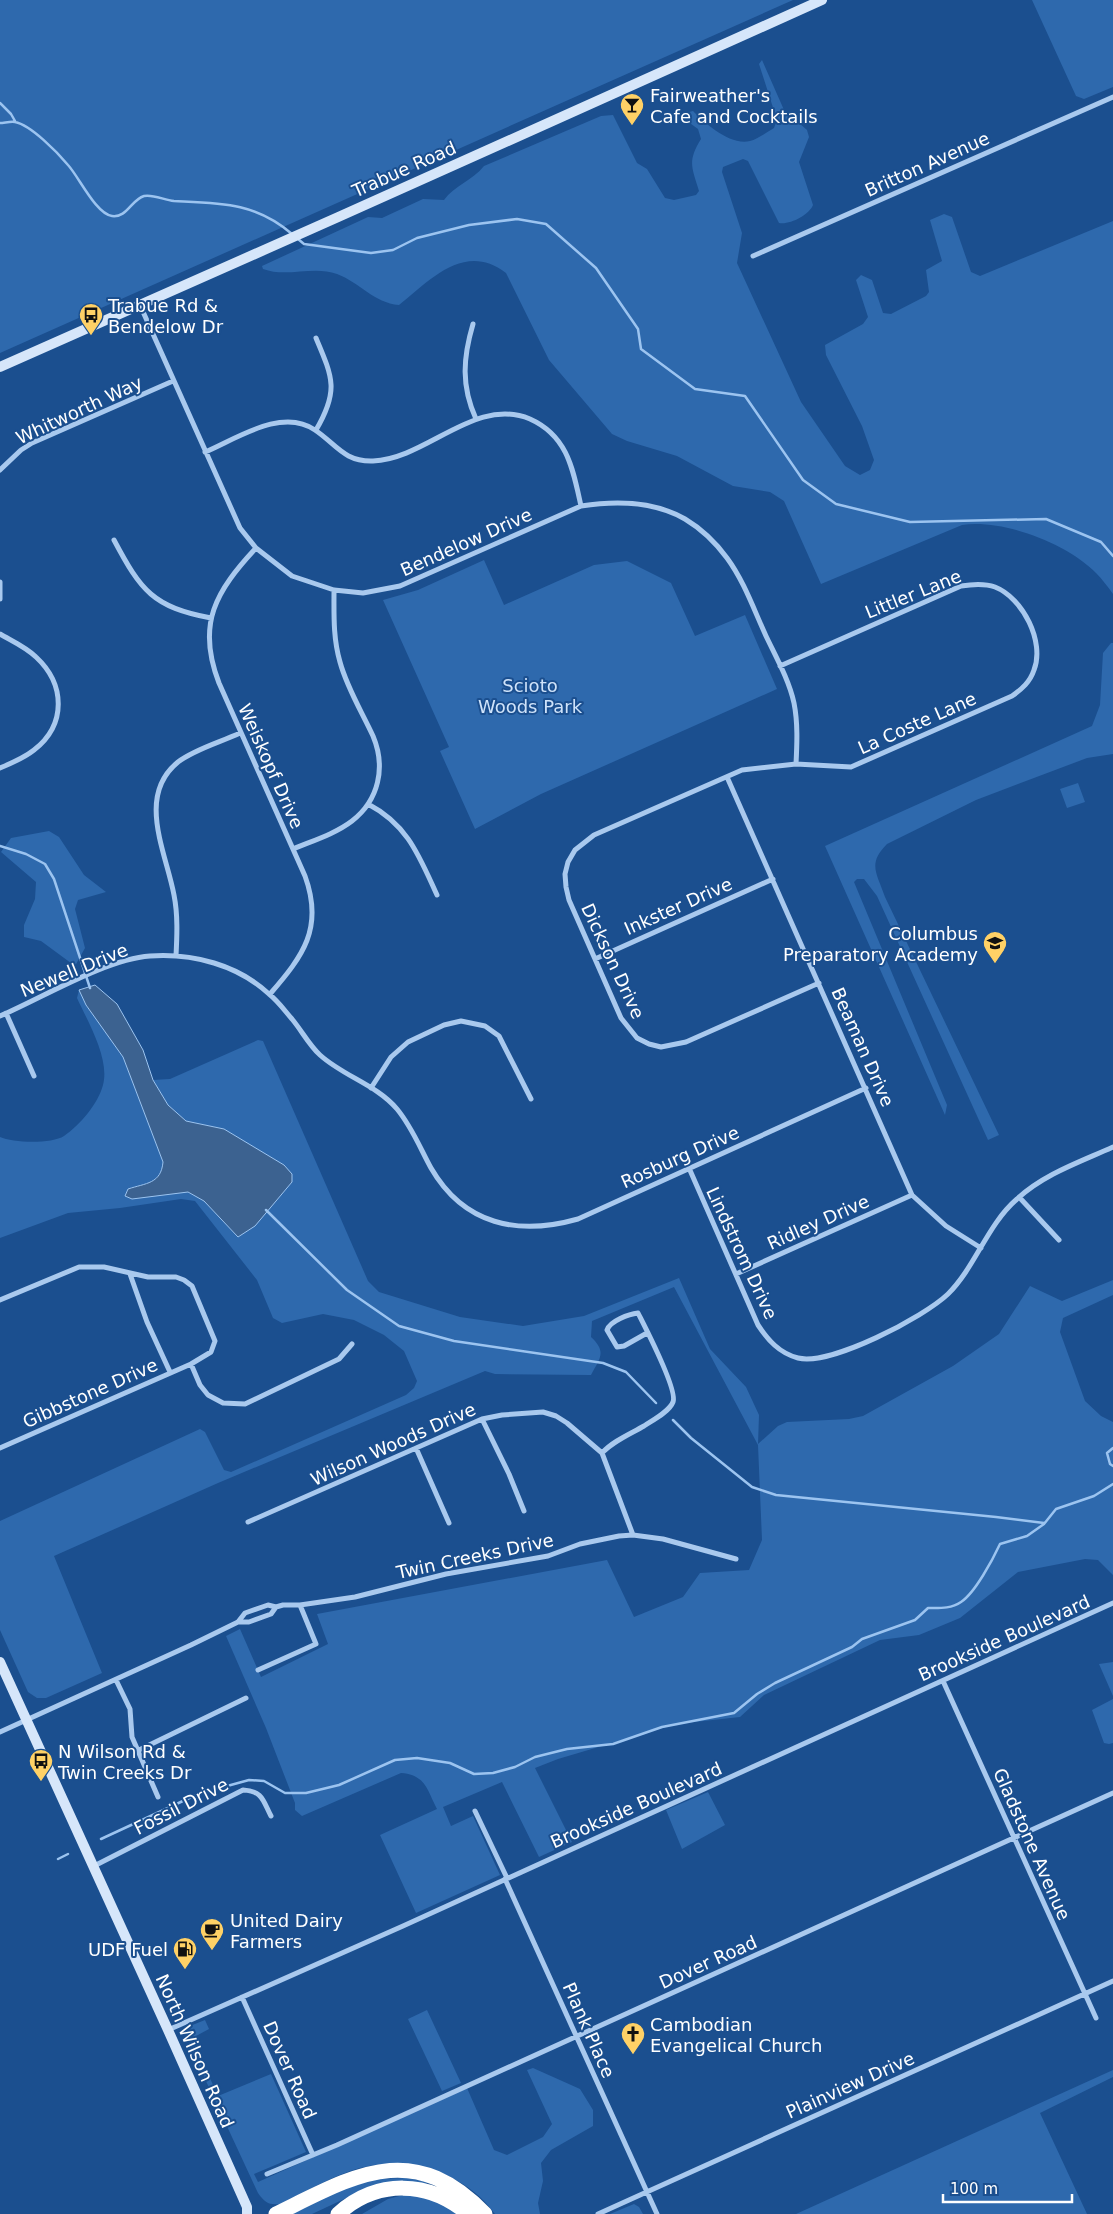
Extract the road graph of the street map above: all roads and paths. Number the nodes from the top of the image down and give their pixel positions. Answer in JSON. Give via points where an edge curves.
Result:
{"nodes":[{"id":1,"x":822,"y":0,"type":"edge"},
{"id":2,"x":1113,"y":97,"type":"edge"},
{"id":3,"x":753,"y":256,"type":"dead end"},
{"id":4,"x":140,"y":305,"type":"junction"},
{"id":5,"x":473,"y":324,"type":"dead end"},
{"id":6,"x":316,"y":338,"type":"dead end"},
{"id":7,"x":0,"y":366,"type":"edge"},
{"id":8,"x":173,"y":381,"type":"junction"},
{"id":9,"x":476,"y":419,"type":"junction"},
{"id":10,"x":316,"y":430,"type":"junction"},
{"id":11,"x":205,"y":452,"type":"junction"},
{"id":12,"x":0,"y":470,"type":"edge"},
{"id":13,"x":581,"y":506,"type":"junction"},
{"id":14,"x":114,"y":540,"type":"dead end"},
{"id":15,"x":256,"y":548,"type":"junction"},
{"id":16,"x":0,"y":582,"type":"edge"},
{"id":17,"x":334,"y":590,"type":"junction"},
{"id":18,"x":0,"y":599,"type":"edge"},
{"id":19,"x":211,"y":618,"type":"junction"},
{"id":20,"x":0,"y":634,"type":"edge"},
{"id":21,"x":780,"y":666,"type":"junction"},
{"id":22,"x":1035,"y":669,"type":"joint"},
{"id":23,"x":240,"y":733,"type":"junction"},
{"id":24,"x":796,"y":764,"type":"junction"},
{"id":25,"x":0,"y":768,"type":"edge"},
{"id":26,"x":727,"y":777,"type":"junction"},
{"id":27,"x":368,"y":804,"type":"junction"},
{"id":28,"x":293,"y":849,"type":"junction"},
{"id":29,"x":575,"y":850,"type":"joint"},
{"id":30,"x":772,"y":879,"type":"junction"},
{"id":31,"x":437,"y":895,"type":"dead end"},
{"id":32,"x":176,"y":956,"type":"junction"},
{"id":33,"x":595,"y":959,"type":"junction"},
{"id":34,"x":819,"y":983,"type":"junction"},
{"id":35,"x":270,"y":994,"type":"junction"},
{"id":36,"x":6,"y":1013,"type":"junction"},
{"id":37,"x":0,"y":1016,"type":"edge"},
{"id":38,"x":34,"y":1076,"type":"dead end"},
{"id":39,"x":371,"y":1088,"type":"junction"},
{"id":40,"x":866,"y":1088,"type":"junction"},
{"id":41,"x":531,"y":1100,"type":"dead end"},
{"id":42,"x":1113,"y":1147,"type":"edge"},
{"id":43,"x":688,"y":1168,"type":"junction"},
{"id":44,"x":912,"y":1194,"type":"junction"},
{"id":45,"x":1019,"y":1197,"type":"junction"},
{"id":46,"x":499,"y":1223,"type":"joint"},
{"id":47,"x":1059,"y":1240,"type":"dead end"},
{"id":48,"x":981,"y":1248,"type":"junction"},
{"id":49,"x":130,"y":1274,"type":"junction"},
{"id":50,"x":736,"y":1274,"type":"junction"},
{"id":51,"x":0,"y":1300,"type":"edge"},
{"id":52,"x":647,"y":1333,"type":"junction"},
{"id":53,"x":352,"y":1344,"type":"dead end"},
{"id":54,"x":191,"y":1364,"type":"junction"},
{"id":55,"x":170,"y":1372,"type":"junction"},
{"id":56,"x":482,"y":1419,"type":"junction"},
{"id":57,"x":0,"y":1448,"type":"edge"},
{"id":58,"x":416,"y":1448,"type":"junction"},
{"id":59,"x":602,"y":1453,"type":"junction"},
{"id":60,"x":524,"y":1511,"type":"dead end"},
{"id":61,"x":248,"y":1522,"type":"dead end"},
{"id":62,"x":449,"y":1523,"type":"dead end"},
{"id":63,"x":633,"y":1535,"type":"junction"},
{"id":64,"x":736,"y":1559,"type":"dead end"},
{"id":65,"x":1113,"y":1603,"type":"edge"},
{"id":66,"x":300,"y":1605,"type":"junction"},
{"id":67,"x":276,"y":1607,"type":"junction"},
{"id":68,"x":238,"y":1622,"type":"junction"},
{"id":69,"x":0,"y":1662,"type":"edge"},
{"id":70,"x":258,"y":1670,"type":"dead end"},
{"id":71,"x":116,"y":1680,"type":"junction"},
{"id":72,"x":943,"y":1681,"type":"junction"},
{"id":73,"x":246,"y":1698,"type":"dead end"},
{"id":74,"x":26,"y":1720,"type":"junction"},
{"id":75,"x":0,"y":1732,"type":"edge"},
{"id":76,"x":137,"y":1751,"type":"junction"},
{"id":77,"x":1113,"y":1793,"type":"edge"},
{"id":78,"x":158,"y":1797,"type":"dead end"},
{"id":79,"x":475,"y":1811,"type":"dead end"},
{"id":80,"x":271,"y":1816,"type":"dead end"},
{"id":81,"x":1013,"y":1837,"type":"junction"},
{"id":82,"x":94,"y":1866,"type":"junction"},
{"id":83,"x":506,"y":1879,"type":"junction"},
{"id":84,"x":1113,"y":1981,"type":"edge"},
{"id":85,"x":1085,"y":1993,"type":"junction"},
{"id":86,"x":242,"y":1997,"type":"junction"},
{"id":87,"x":1096,"y":2018,"type":"dead end"},
{"id":88,"x":168,"y":2030,"type":"junction"},
{"id":89,"x":577,"y":2036,"type":"junction"},
{"id":90,"x":313,"y":2155,"type":"junction"},
{"id":91,"x":267,"y":2174,"type":"dead end"},
{"id":92,"x":647,"y":2192,"type":"junction"},
{"id":93,"x":361,"y":2198,"type":"junction"},
{"id":94,"x":250,"y":2212,"type":"edge"},
{"id":95,"x":276,"y":2214,"type":"edge"},
{"id":96,"x":324,"y":2214,"type":"edge"},
{"id":97,"x":338,"y":2214,"type":"edge"},
{"id":98,"x":468,"y":2214,"type":"edge"},
{"id":99,"x":485,"y":2214,"type":"edge"},
{"id":100,"x":598,"y":2214,"type":"edge"},
{"id":101,"x":657,"y":2214,"type":"edge"}],
"edges":[{"from":1,"to":4,"type":"main road","name":"Trabue Road"},
{"from":2,"to":3,"type":"street","name":"Britton Avenue"},
{"from":4,"to":7,"type":"main road","name":"Trabue Road"},
{"from":4,"to":8,"type":"street","name":"Bendelow Drive"},
{"from":5,"to":9,"type":"street","via":[[466,348],[464,373],[469,403]]},
{"from":6,"to":10,"type":"street","via":[[332,380],[330,402]]},
{"from":8,"to":11,"type":"street","name":"Bendelow Drive"},
{"from":8,"to":12,"type":"street","name":"Whitworth Way","via":[[32,443]]},
{"from":9,"to":10,"type":"street","via":[[396,456],[374,461],[352,458]]},
{"from":9,"to":13,"type":"street","via":[[516,415],[550,431],[569,457]]},
{"from":10,"to":11,"type":"street","via":[[298,423],[274,423]]},
{"from":11,"to":15,"type":"street","name":"Bendelow Drive","via":[[240,528]]},
{"from":13,"to":17,"type":"street","name":"Bendelow Drive","via":[[400,586],[363,593]]},
{"from":13,"to":21,"type":"street","name":"Bendelow Drive","via":[[628,503],[657,508],[684,519],[707,537],[726,557],[742,583]]},
{"from":14,"to":19,"type":"street","via":[[140,584],[151,595],[175,610]]},
{"from":15,"to":17,"type":"street","name":"Bendelow Drive","via":[[292,576]]},
{"from":15,"to":19,"type":"street","name":"Weiskopf Drive","via":[[220,591]]},
{"from":16,"to":18,"type":"street"},
{"from":17,"to":27,"type":"street","via":[[334,630],[341,665],[380,756],[377,785]]},
{"from":19,"to":23,"type":"street","name":"Weiskopf Drive","via":[[209,641],[213,667]]},
{"from":20,"to":25,"type":"street","via":[[34,655],[50,671],[57,689],[59,708],[53,727],[42,744]]},
{"from":21,"to":22,"type":"street","name":"Littler Lane","via":[[961,586],[985,584],[1006,593],[1022,611],[1037,649]]},
{"from":21,"to":24,"type":"street","name":"Bendelow Drive","via":[[794,702],[798,741]]},
{"from":22,"to":24,"type":"street","name":"La Coste Lane","via":[[1029,681],[1012,696],[874,758],[851,767]]},
{"from":23,"to":28,"type":"street","name":"Weiskopf Drive"},
{"from":23,"to":32,"type":"street","via":[[179,762],[161,784],[156,798],[157,826],[174,896]]},
{"from":24,"to":26,"type":"street","name":"La Coste Lane","via":[[742,770]]},
{"from":26,"to":29,"type":"street","name":"La Coste Lane","via":[[594,835]]},
{"from":26,"to":30,"type":"street","name":"Beaman Drive"},
{"from":27,"to":28,"type":"street","via":[[351,822]]},
{"from":27,"to":31,"type":"street","via":[[389,816],[405,832]]},
{"from":28,"to":35,"type":"street","name":"Weiskopf Drive","via":[[313,902],[312,925],[300,957]]},
{"from":29,"to":33,"type":"street","name":"Dickson Drive","via":[[565,874],[566,887]]},
{"from":30,"to":33,"type":"street","name":"Inkster Drive"},
{"from":30,"to":34,"type":"street","name":"Beaman Drive"},
{"from":32,"to":35,"type":"street","name":"Newell Drive","via":[[226,967],[249,978]]},
{"from":32,"to":36,"type":"street","name":"Newell Drive","via":[[149,956],[92,973]]},
{"from":33,"to":34,"type":"street","name":"Dickson Drive","via":[[628,1027],[637,1038],[661,1046],[686,1042]]},
{"from":34,"to":40,"type":"street","name":"Beaman Drive"},
{"from":35,"to":39,"type":"street","name":"Newell Drive","via":[[320,1055]]},
{"from":36,"to":37,"type":"street","name":"Newell Drive"},
{"from":36,"to":38,"type":"street"},
{"from":39,"to":41,"type":"street","via":[[391,1057],[408,1042],[461,1020],[485,1026],[499,1036]]},
{"from":39,"to":46,"type":"street","name":"Newell Drive","via":[[396,1108],[412,1129],[431,1167],[453,1197],[478,1215]]},
{"from":40,"to":43,"type":"street","name":"Rosburg Drive"},
{"from":40,"to":44,"type":"street","name":"Beaman Drive"},
{"from":42,"to":45,"type":"street","name":"Lindstrom Drive","via":[[1037,1183]]},
{"from":43,"to":46,"type":"street","name":"Rosburg Drive","via":[[578,1219],[539,1228]]},
{"from":43,"to":50,"type":"street","name":"Lindstrom Drive"},
{"from":44,"to":48,"type":"street","name":"Beaman Drive","via":[[946,1226]]},
{"from":44,"to":50,"type":"street","name":"Ridley Drive"},
{"from":45,"to":47,"type":"street"},
{"from":45,"to":48,"type":"street","name":"Lindstrom Drive","via":[[1007,1208]]},
{"from":48,"to":50,"type":"street","name":"Lindstrom Drive","via":[[948,1294],[916,1318],[841,1352],[813,1360],[797,1358],[769,1341]]},
{"from":49,"to":51,"type":"street","name":"Gibbstone Drive","via":[[104,1267],[79,1267]]},
{"from":49,"to":54,"type":"street","name":"Gibbstone Drive","via":[[176,1277],[192,1286],[215,1341],[211,1352]]},
{"from":49,"to":55,"type":"street"},
{"from":52,"to":52,"type":"street","via":[[638,1313],[610,1325],[607,1330],[617,1347]]},
{"from":52,"to":59,"type":"street","via":[[673,1390],[673,1404]]},
{"from":53,"to":54,"type":"street","via":[[339,1359],[245,1404],[223,1404],[208,1395]]},
{"from":54,"to":55,"type":"street","name":"Gibbstone Drive"},
{"from":55,"to":57,"type":"street","name":"Gibbstone Drive"},
{"from":56,"to":58,"type":"street","name":"Wilson Woods Drive"},
{"from":56,"to":59,"type":"street","name":"Wilson Woods Drive","via":[[543,1412],[556,1416]]},
{"from":56,"to":60,"type":"street"},
{"from":58,"to":61,"type":"street","name":"Wilson Woods Drive"},
{"from":58,"to":62,"type":"street"},
{"from":59,"to":63,"type":"street"},
{"from":63,"to":64,"type":"street","name":"Twin Creeks Drive","via":[[673,1541]]},
{"from":63,"to":66,"type":"street","name":"Twin Creeks Drive","via":[[580,1544],[556,1554],[517,1563],[446,1574],[355,1597]]},
{"from":65,"to":72,"type":"street","name":"Brookside Boulevard"},
{"from":66,"to":67,"type":"street","name":"Twin Creeks Drive"},
{"from":66,"to":70,"type":"street","via":[[316,1644]]},
{"from":67,"to":68,"type":"street","name":"Twin Creeks Drive","via":[[271,1614],[249,1622]]},
{"from":67,"to":68,"type":"street","name":"Twin Creeks Drive","via":[[268,1605],[245,1613]]},
{"from":68,"to":71,"type":"street","name":"Twin Creeks Drive"},
{"from":69,"to":74,"type":"main road","name":"North Wilson Road"},
{"from":71,"to":74,"type":"street","name":"Twin Creeks Drive"},
{"from":71,"to":76,"type":"street","via":[[130,1709],[132,1737]]},
{"from":72,"to":81,"type":"street","name":"Gladstone Avenue"},
{"from":72,"to":83,"type":"street","name":"Brookside Boulevard"},
{"from":73,"to":76,"type":"street"},
{"from":74,"to":75,"type":"street","name":"Twin Creeks Drive"},
{"from":74,"to":82,"type":"main road","name":"North Wilson Road"},
{"from":76,"to":78,"type":"street"},
{"from":77,"to":81,"type":"street","name":"Dover Road"},
{"from":79,"to":83,"type":"street","name":"Plank Place"},
{"from":80,"to":82,"type":"street","name":"Fossil Drive","via":[[260,1794],[243,1790]]},
{"from":81,"to":85,"type":"street","name":"Gladstone Avenue"},
{"from":81,"to":89,"type":"street","name":"Dover Road"},
{"from":82,"to":88,"type":"main road","name":"North Wilson Road"},
{"from":83,"to":86,"type":"street","name":"Brookside Boulevard"},
{"from":83,"to":89,"type":"street","name":"Plank Place"},
{"from":84,"to":85,"type":"street","name":"Plainview Drive"},
{"from":85,"to":87,"type":"street","name":"Gladstone Avenue"},
{"from":85,"to":92,"type":"street","name":"Plainview Drive"},
{"from":86,"to":88,"type":"street","name":"Brookside Boulevard"},
{"from":86,"to":90,"type":"street","name":"Dover Road"},
{"from":88,"to":94,"type":"main road","name":"North Wilson Road"},
{"from":89,"to":90,"type":"street","name":"Dover Road"},
{"from":89,"to":92,"type":"street","name":"Plank Place"},
{"from":90,"to":91,"type":"street","name":"Dover Road"},
{"from":92,"to":100,"type":"street","name":"Plainview Drive"},
{"from":92,"to":101,"type":"street","name":"Plank Place"},
{"from":93,"to":96,"type":"highway"},
{"from":93,"to":97,"type":"highway"},
{"from":93,"to":98,"type":"highway","via":[[387,2189],[418,2188],[435,2192]]},
{"from":95,"to":99,"type":"highway","via":[[357,2176],[394,2170],[428,2175],[445,2182],[469,2197]]}]}
